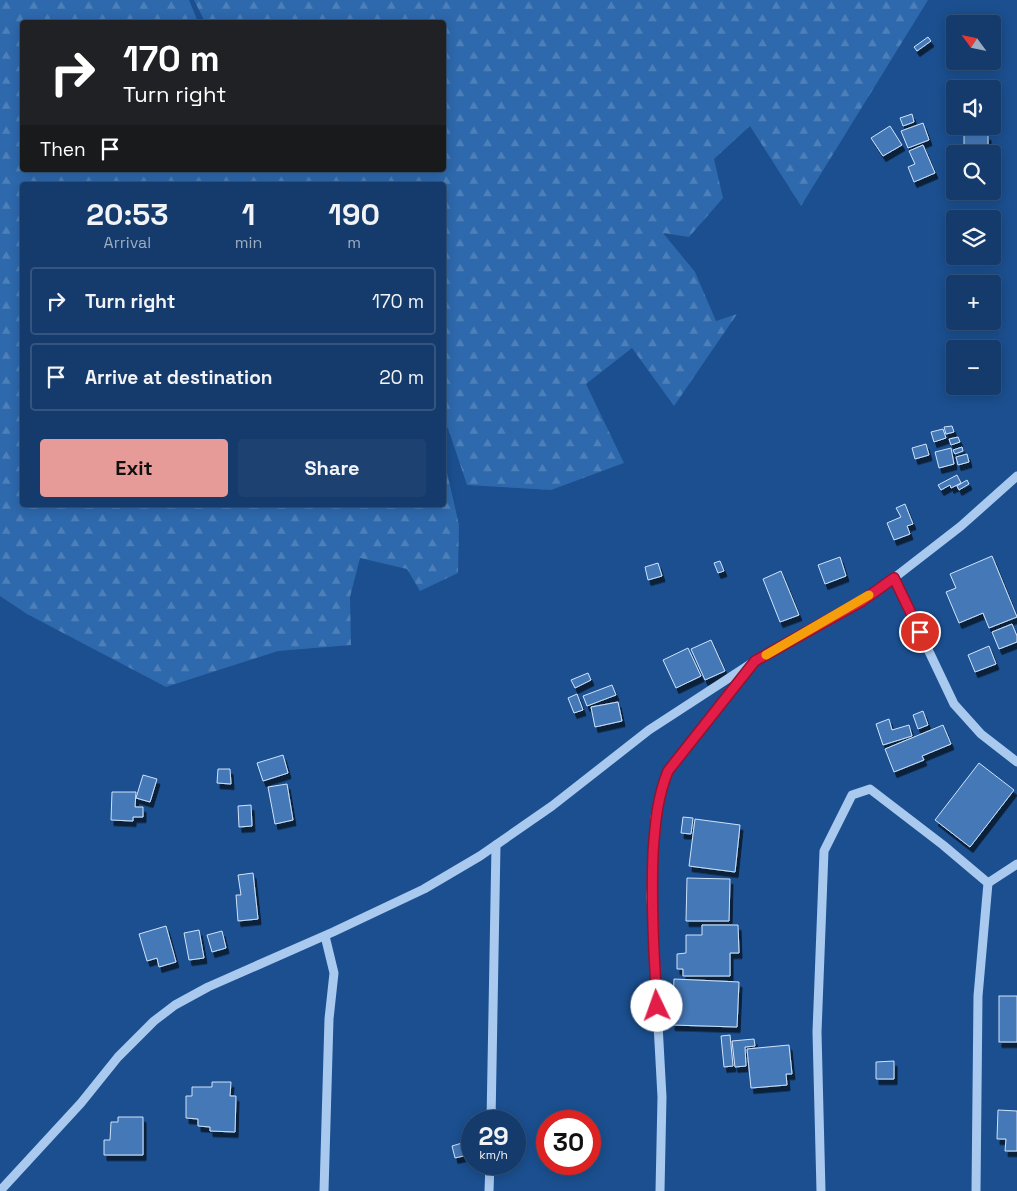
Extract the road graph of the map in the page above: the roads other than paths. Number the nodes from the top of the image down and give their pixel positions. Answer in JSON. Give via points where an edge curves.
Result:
{"nodes":[{"id":1,"x":1017,"y":476,"type":"edge"},
{"id":2,"x":894,"y":578,"type":"junction"},
{"id":3,"x":755,"y":661,"type":"junction"},
{"id":4,"x":1017,"y":762,"type":"edge"},
{"id":5,"x":496,"y":845,"type":"junction"},
{"id":6,"x":1017,"y":864,"type":"edge"},
{"id":7,"x":988,"y":883,"type":"junction"},
{"id":8,"x":325,"y":936,"type":"junction"},
{"id":9,"x":491,"y":1110,"type":"edge"},
{"id":10,"x":490,"y":1175,"type":"edge"},
{"id":11,"x":0,"y":1191,"type":"edge"},
{"id":12,"x":324,"y":1191,"type":"edge"},
{"id":13,"x":489,"y":1191,"type":"edge"},
{"id":14,"x":660,"y":1191,"type":"edge"},
{"id":15,"x":821,"y":1191,"type":"edge"},
{"id":16,"x":976,"y":1191,"type":"edge"}],
"edges":[{"from":1,"to":2,"type":"street","via":[[961,526]]},
{"from":2,"to":3,"type":"street","via":[[862,601]]},
{"from":2,"to":4,"type":"street","via":[[954,704],[981,734]]},
{"from":3,"to":5,"type":"street","via":[[649,730]]},
{"from":3,"to":14,"type":"street","via":[[668,771],[655,817],[651,898],[662,1097]]},
{"from":5,"to":8,"type":"street","via":[[424,889]]},
{"from":5,"to":9,"type":"street"},
{"from":6,"to":7,"type":"street"},
{"from":7,"to":15,"type":"street","via":[[870,788],[852,795],[824,851],[816,1032]]},
{"from":7,"to":16,"type":"street","via":[[978,996]]},
{"from":8,"to":11,"type":"street","via":[[208,986],[154,1021],[118,1057]]},
{"from":8,"to":12,"type":"street","via":[[334,973]]},
{"from":10,"to":13,"type":"street"}]}
